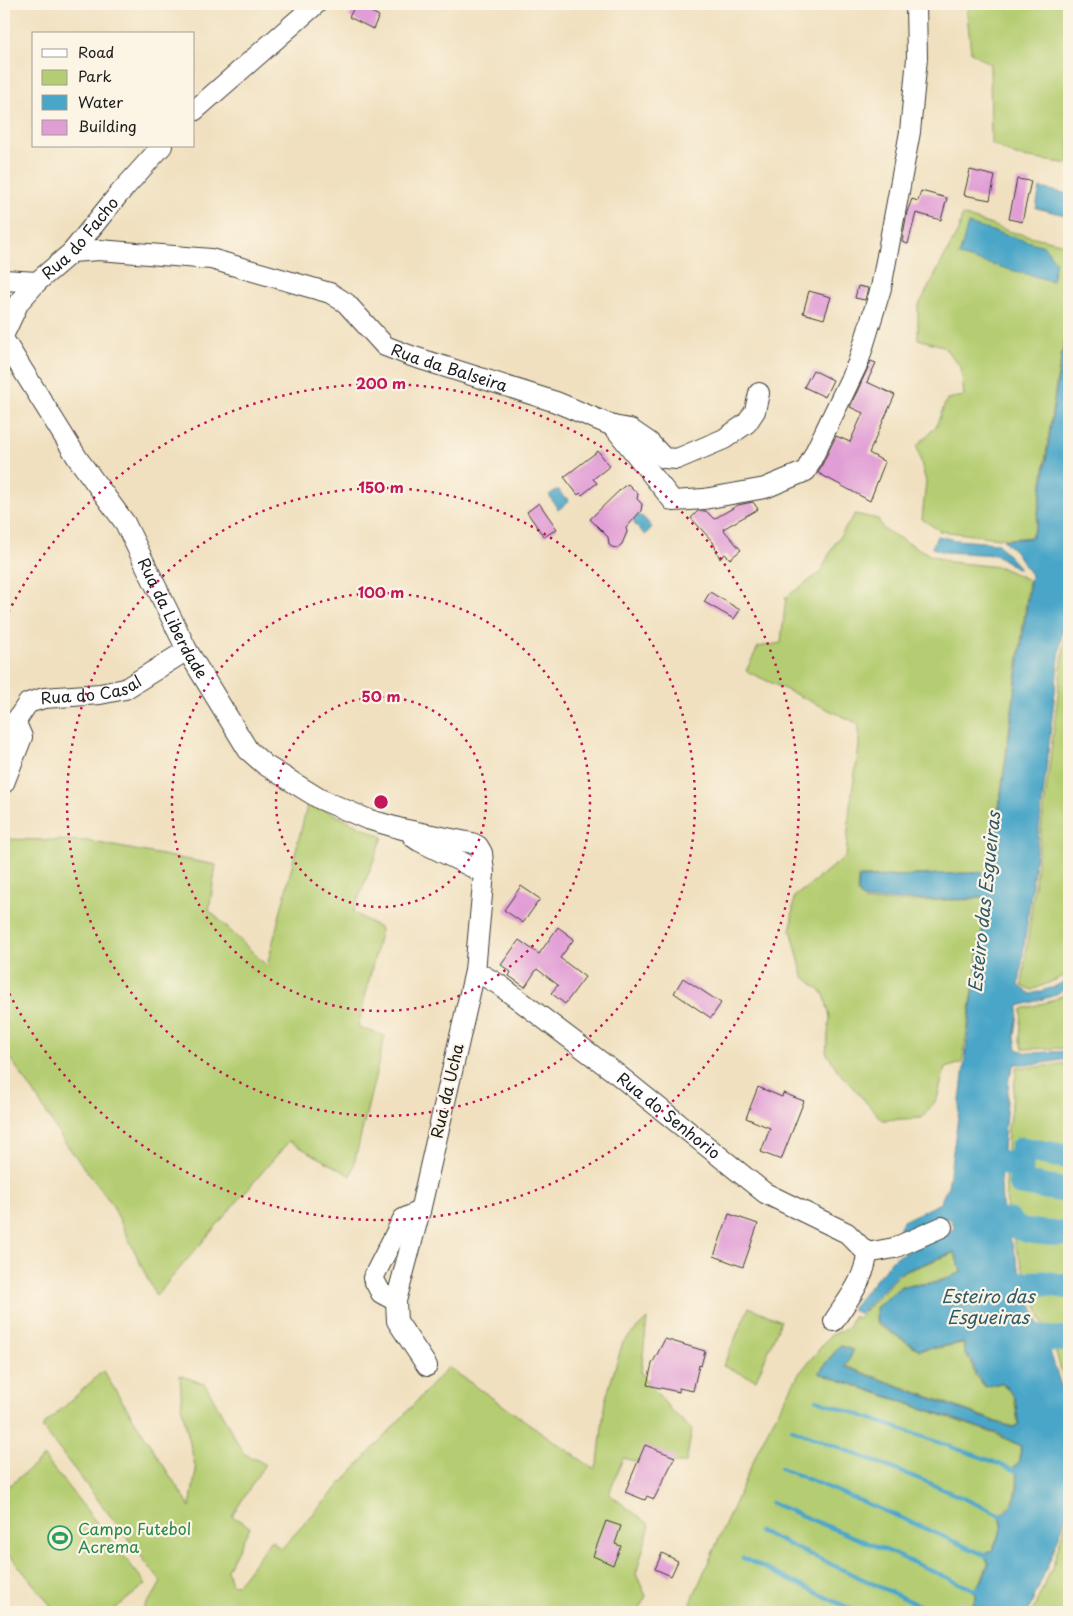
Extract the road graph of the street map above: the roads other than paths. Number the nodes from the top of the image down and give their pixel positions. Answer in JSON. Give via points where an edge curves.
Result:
{"nodes":[{"id":1,"x":316,"y":4,"type":"edge"},
{"id":2,"x":916,"y":4,"type":"edge"},
{"id":3,"x":195,"y":110,"type":"edge"},
{"id":4,"x":160,"y":148,"type":"edge"},
{"id":5,"x":72,"y":252,"type":"junction"},
{"id":6,"x":4,"y":280,"type":"edge"},
{"id":7,"x":37,"y":282,"type":"junction"},
{"id":8,"x":4,"y":334,"type":"edge"},
{"id":9,"x":4,"y":340,"type":"edge"},
{"id":10,"x":759,"y":393,"type":"dead end"},
{"id":11,"x":613,"y":426,"type":"junction"},
{"id":12,"x":187,"y":650,"type":"junction"},
{"id":13,"x":15,"y":721,"type":"junction"},
{"id":14,"x":4,"y":739,"type":"edge"},
{"id":15,"x":4,"y":783,"type":"edge"},
{"id":16,"x":475,"y":971,"type":"junction"},
{"id":17,"x":420,"y":1211,"type":"junction"},
{"id":18,"x":942,"y":1227,"type":"dead end"},
{"id":19,"x":867,"y":1253,"type":"junction"},
{"id":20,"x":396,"y":1301,"type":"junction"},
{"id":21,"x":834,"y":1321,"type":"dead end"},
{"id":22,"x":427,"y":1366,"type":"dead end"}],
"edges":[{"from":1,"to":3,"type":"street"},
{"from":2,"to":11,"type":"street","name":"Rua da Balseira","via":[[917,58],[910,132],[881,288],[858,363],[806,471],[765,488],[673,501]]},
{"from":4,"to":5,"type":"street","name":"Rua do Facho"},
{"from":5,"to":7,"type":"street","name":"Rua do Facho"},
{"from":5,"to":11,"type":"street","name":"Rua da Balseira","via":[[99,250],[211,259],[330,293],[346,303],[385,346],[556,402]]},
{"from":6,"to":7,"type":"street"},
{"from":7,"to":8,"type":"street","name":"Rua do Facho","via":[[19,302]]},
{"from":9,"to":12,"type":"street","name":"Rua da Liberdade","via":[[78,459],[125,523]]},
{"from":10,"to":11,"type":"street","via":[[755,411],[747,423],[724,439],[677,459],[664,458],[630,428]]},
{"from":12,"to":13,"type":"street","name":"Rua do Casal","via":[[124,689],[44,698],[28,703]]},
{"from":12,"to":16,"type":"street","name":"Rua da Liberdade","via":[[248,750],[265,765],[320,799],[366,820],[478,846],[484,872]]},
{"from":13,"to":14,"type":"street","name":"Rua do Casal"},
{"from":13,"to":15,"type":"street","via":[[22,737]]},
{"from":16,"to":17,"type":"street","name":"Rua da Ucha"},
{"from":16,"to":19,"type":"street","name":"Rua do Senhorio","via":[[498,984],[609,1068],[764,1193],[847,1233]]},
{"from":17,"to":20,"type":"street","name":"Rua da Ucha"},
{"from":17,"to":20,"type":"street","via":[[403,1219],[373,1278],[381,1293]]},
{"from":18,"to":19,"type":"street","via":[[894,1248]]},
{"from":19,"to":21,"type":"street","via":[[863,1276]]},
{"from":20,"to":22,"type":"street","name":"Rua da Ucha","via":[[397,1321]]}]}
